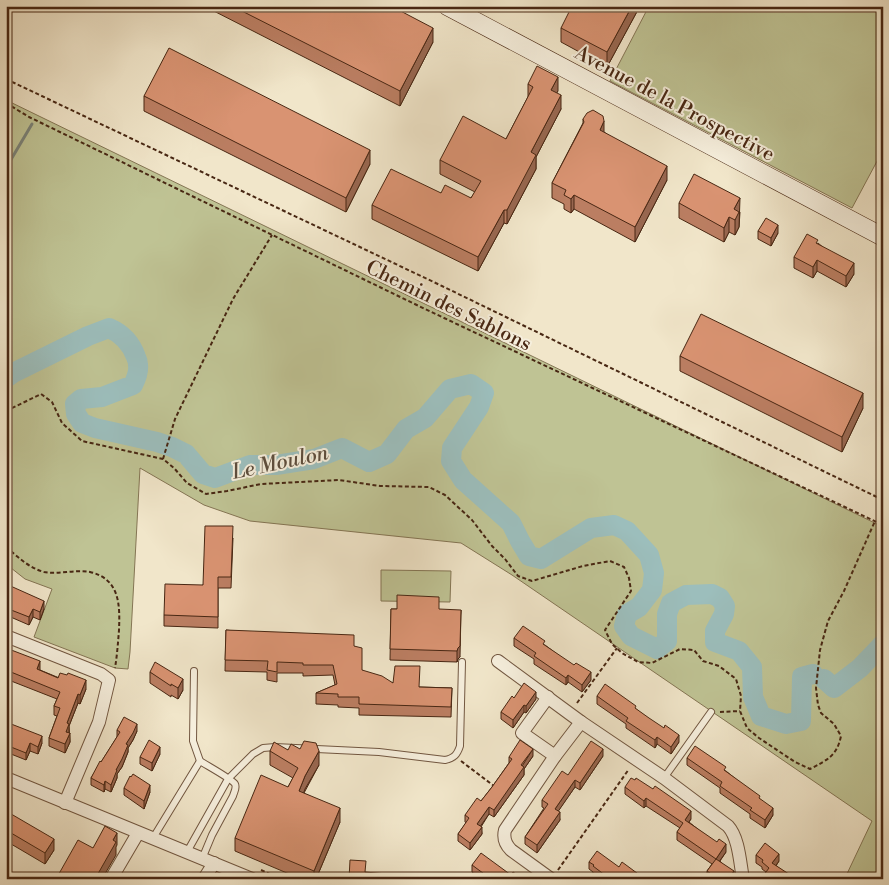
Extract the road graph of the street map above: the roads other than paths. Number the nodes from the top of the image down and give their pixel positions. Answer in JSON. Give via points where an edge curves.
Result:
{"nodes":[{"id":1,"x":447,"y":6,"type":"edge"},
{"id":2,"x":883,"y":237,"type":"edge"},
{"id":3,"x":6,"y":636,"type":"edge"},
{"id":4,"x":498,"y":661,"type":"dead end"},
{"id":5,"x":462,"y":662,"type":"dead end"},
{"id":6,"x":194,"y":671,"type":"dead end"},
{"id":7,"x":548,"y":697,"type":"junction"},
{"id":8,"x":711,"y":712,"type":"road end"},
{"id":9,"x":581,"y":722,"type":"junction"},
{"id":10,"x":555,"y":756,"type":"junction"},
{"id":11,"x":200,"y":761,"type":"junction"},
{"id":12,"x":6,"y":778,"type":"edge"},
{"id":13,"x":228,"y":778,"type":"junction"},
{"id":14,"x":664,"y":778,"type":"junction"},
{"id":15,"x":65,"y":803,"type":"junction"},
{"id":16,"x":138,"y":833,"type":"junction"},
{"id":17,"x":153,"y":838,"type":"junction"},
{"id":18,"x":187,"y":852,"type":"junction"},
{"id":19,"x":208,"y":861,"type":"junction"},
{"id":20,"x":554,"y":875,"type":"edge"},
{"id":21,"x":111,"y":879,"type":"edge"},
{"id":22,"x":204,"y":879,"type":"edge"},
{"id":23,"x":252,"y":879,"type":"edge"},
{"id":24,"x":743,"y":879,"type":"edge"}],
"edges":[{"from":1,"to":2,"type":"main road","name":"Avenue de la Prospective"},
{"from":3,"to":15,"type":"street","via":[[109,680],[99,722]]},
{"from":4,"to":7,"type":"street"},
{"from":5,"to":13,"type":"lane","via":[[460,746],[455,756],[445,760],[379,752],[263,748]]},
{"from":6,"to":11,"type":"lane","via":[[193,741]]},
{"from":7,"to":9,"type":"street"},
{"from":7,"to":10,"type":"street","via":[[522,733]]},
{"from":8,"to":14,"type":"lane"},
{"from":9,"to":10,"type":"street"},
{"from":9,"to":14,"type":"street"},
{"from":10,"to":20,"type":"street","via":[[504,835],[506,846],[511,850]]},
{"from":11,"to":13,"type":"lane"},
{"from":11,"to":17,"type":"lane"},
{"from":12,"to":15,"type":"street"},
{"from":13,"to":18,"type":"lane"},
{"from":13,"to":19,"type":"lane","via":[[234,783],[235,790],[212,835]]},
{"from":14,"to":24,"type":"street","via":[[732,829]]},
{"from":15,"to":16,"type":"street"},
{"from":16,"to":17,"type":"street"},
{"from":16,"to":21,"type":"street"},
{"from":17,"to":18,"type":"street"},
{"from":18,"to":19,"type":"street"},
{"from":19,"to":22,"type":"street"},
{"from":19,"to":23,"type":"street"}]}
